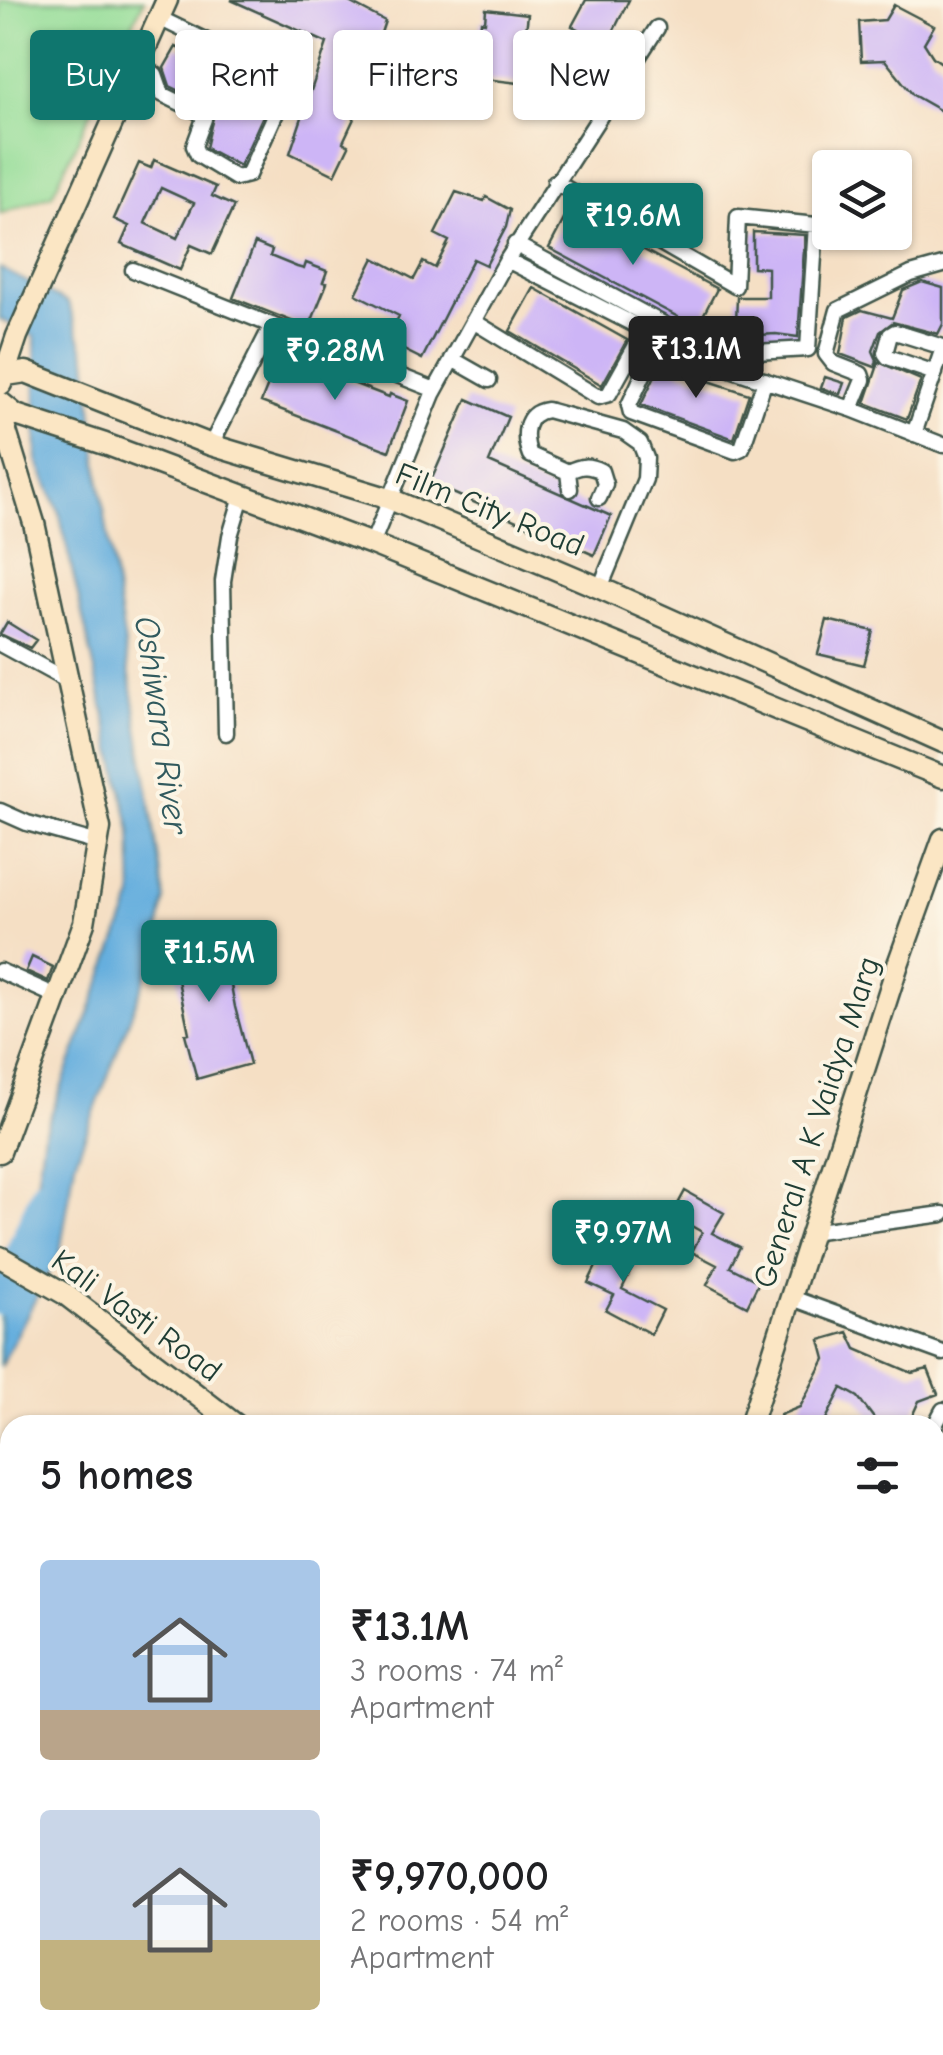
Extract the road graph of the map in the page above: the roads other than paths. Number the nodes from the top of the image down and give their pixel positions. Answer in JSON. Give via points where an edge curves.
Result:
{"nodes":[{"id":1,"x":163,"y":9,"type":"edge"},
{"id":2,"x":656,"y":28,"type":"dead end"},
{"id":3,"x":155,"y":76,"type":"edge"},
{"id":4,"x":114,"y":120,"type":"edge"},
{"id":5,"x":555,"y":182,"type":"junction"},
{"id":6,"x":515,"y":244,"type":"junction"},
{"id":7,"x":506,"y":260,"type":"junction"},
{"id":8,"x":943,"y":265,"type":"edge"},
{"id":9,"x":133,"y":270,"type":"dead end"},
{"id":10,"x":473,"y":321,"type":"junction"},
{"id":11,"x":272,"y":325,"type":"junction"},
{"id":12,"x":644,"y":331,"type":"junction"},
{"id":13,"x":660,"y":339,"type":"junction"},
{"id":14,"x":943,"y":348,"type":"edge"},
{"id":15,"x":450,"y":363,"type":"junction"},
{"id":16,"x":934,"y":373,"type":"junction"},
{"id":17,"x":1,"y":379,"type":"edge"},
{"id":18,"x":764,"y":380,"type":"junction"},
{"id":19,"x":488,"y":383,"type":"dead end"},
{"id":20,"x":435,"y":390,"type":"junction"},
{"id":21,"x":0,"y":402,"type":"edge"},
{"id":22,"x":851,"y":409,"type":"junction"},
{"id":23,"x":0,"y":412,"type":"edge"},
{"id":24,"x":165,"y":428,"type":"junction"},
{"id":25,"x":914,"y":434,"type":"junction"},
{"id":26,"x":212,"y":444,"type":"junction"},
{"id":27,"x":943,"y":445,"type":"edge"},
{"id":28,"x":151,"y":462,"type":"junction"},
{"id":29,"x":568,"y":472,"type":"junction"},
{"id":30,"x":570,"y":488,"type":"dead end"},
{"id":31,"x":242,"y":496,"type":"junction"},
{"id":32,"x":390,"y":498,"type":"junction"},
{"id":33,"x":600,"y":498,"type":"dead end"},
{"id":34,"x":372,"y":544,"type":"junction"},
{"id":35,"x":600,"y":588,"type":"junction"},
{"id":36,"x":0,"y":644,"type":"edge"},
{"id":37,"x":68,"y":681,"type":"junction"},
{"id":38,"x":226,"y":733,"type":"dead end"},
{"id":39,"x":943,"y":742,"type":"edge"},
{"id":40,"x":943,"y":777,"type":"edge"},
{"id":41,"x":0,"y":811,"type":"edge"},
{"id":42,"x":943,"y":839,"type":"edge"},
{"id":43,"x":98,"y":843,"type":"junction"},
{"id":44,"x":0,"y":971,"type":"edge"},
{"id":45,"x":56,"y":996,"type":"junction"},
{"id":46,"x":0,"y":1152,"type":"edge"},
{"id":47,"x":943,"y":1214,"type":"edge"},
{"id":48,"x":810,"y":1232,"type":"junction"},
{"id":49,"x":1,"y":1257,"type":"edge"},
{"id":50,"x":792,"y":1298,"type":"junction"},
{"id":51,"x":943,"y":1353,"type":"edge"},
{"id":52,"x":223,"y":1415,"type":"edge"},
{"id":53,"x":753,"y":1415,"type":"edge"}],
"edges":[{"from":1,"to":3,"type":"street","via":[[281,83],[284,95],[248,175],[236,178],[198,155],[194,146],[204,119],[162,94]]},
{"from":2,"to":5,"type":"street"},
{"from":4,"to":17,"type":"street"},
{"from":5,"to":6,"type":"street"},
{"from":5,"to":6,"type":"street","via":[[735,286],[738,217],[816,226],[808,349],[719,354]]},
{"from":6,"to":7,"type":"street"},
{"from":7,"to":10,"type":"street"},
{"from":7,"to":12,"type":"street"},
{"from":8,"to":22,"type":"street","via":[[838,310],[826,354],[863,380]]},
{"from":9,"to":11,"type":"street"},
{"from":10,"to":12,"type":"street","via":[[598,397],[609,394]]},
{"from":10,"to":15,"type":"street"},
{"from":11,"to":20,"type":"street"},
{"from":11,"to":26,"type":"street"},
{"from":12,"to":13,"type":"street"},
{"from":13,"to":18,"type":"street"},
{"from":13,"to":18,"type":"street","via":[[631,412],[735,451],[742,448]]},
{"from":14,"to":16,"type":"street"},
{"from":14,"to":16,"type":"street","via":[[890,335],[888,357]]},
{"from":15,"to":19,"type":"street"},
{"from":15,"to":20,"type":"street"},
{"from":16,"to":25,"type":"street"},
{"from":17,"to":24,"type":"street","name":"Film City Road","via":[[26,372]]},
{"from":18,"to":22,"type":"street"},
{"from":20,"to":32,"type":"street"},
{"from":21,"to":28,"type":"street","via":[[16,415]]},
{"from":22,"to":25,"type":"street"},
{"from":23,"to":37,"type":"street","via":[[34,523]]},
{"from":24,"to":26,"type":"street","name":"Film City Road"},
{"from":24,"to":28,"type":"street"},
{"from":25,"to":27,"type":"street"},
{"from":26,"to":32,"type":"street","name":"Film City Road"},
{"from":28,"to":31,"type":"street"},
{"from":29,"to":30,"type":"street"},
{"from":29,"to":33,"type":"street","via":[[579,466],[601,471]]},
{"from":29,"to":35,"type":"street","via":[[530,455],[524,440],[538,411],[622,430],[640,443],[646,458],[645,479]]},
{"from":31,"to":34,"type":"street"},
{"from":31,"to":38,"type":"street","via":[[223,581]]},
{"from":32,"to":34,"type":"street"},
{"from":32,"to":35,"type":"street","name":"Film City Road"},
{"from":34,"to":40,"type":"street"},
{"from":35,"to":39,"type":"street","name":"Film City Road"},
{"from":36,"to":37,"type":"street"},
{"from":37,"to":43,"type":"street"},
{"from":41,"to":43,"type":"street"},
{"from":42,"to":48,"type":"street","name":"General A K Vaidya Marg"},
{"from":43,"to":45,"type":"street","via":[[84,923]]},
{"from":44,"to":45,"type":"street"},
{"from":45,"to":46,"type":"street"},
{"from":47,"to":48,"type":"street"},
{"from":48,"to":50,"type":"street","name":"General A K Vaidya Marg"},
{"from":49,"to":52,"type":"street","name":"Kali Vasti Road","via":[[65,1294]]},
{"from":50,"to":51,"type":"street"},
{"from":50,"to":53,"type":"street","name":"General A K Vaidya Marg"}]}
